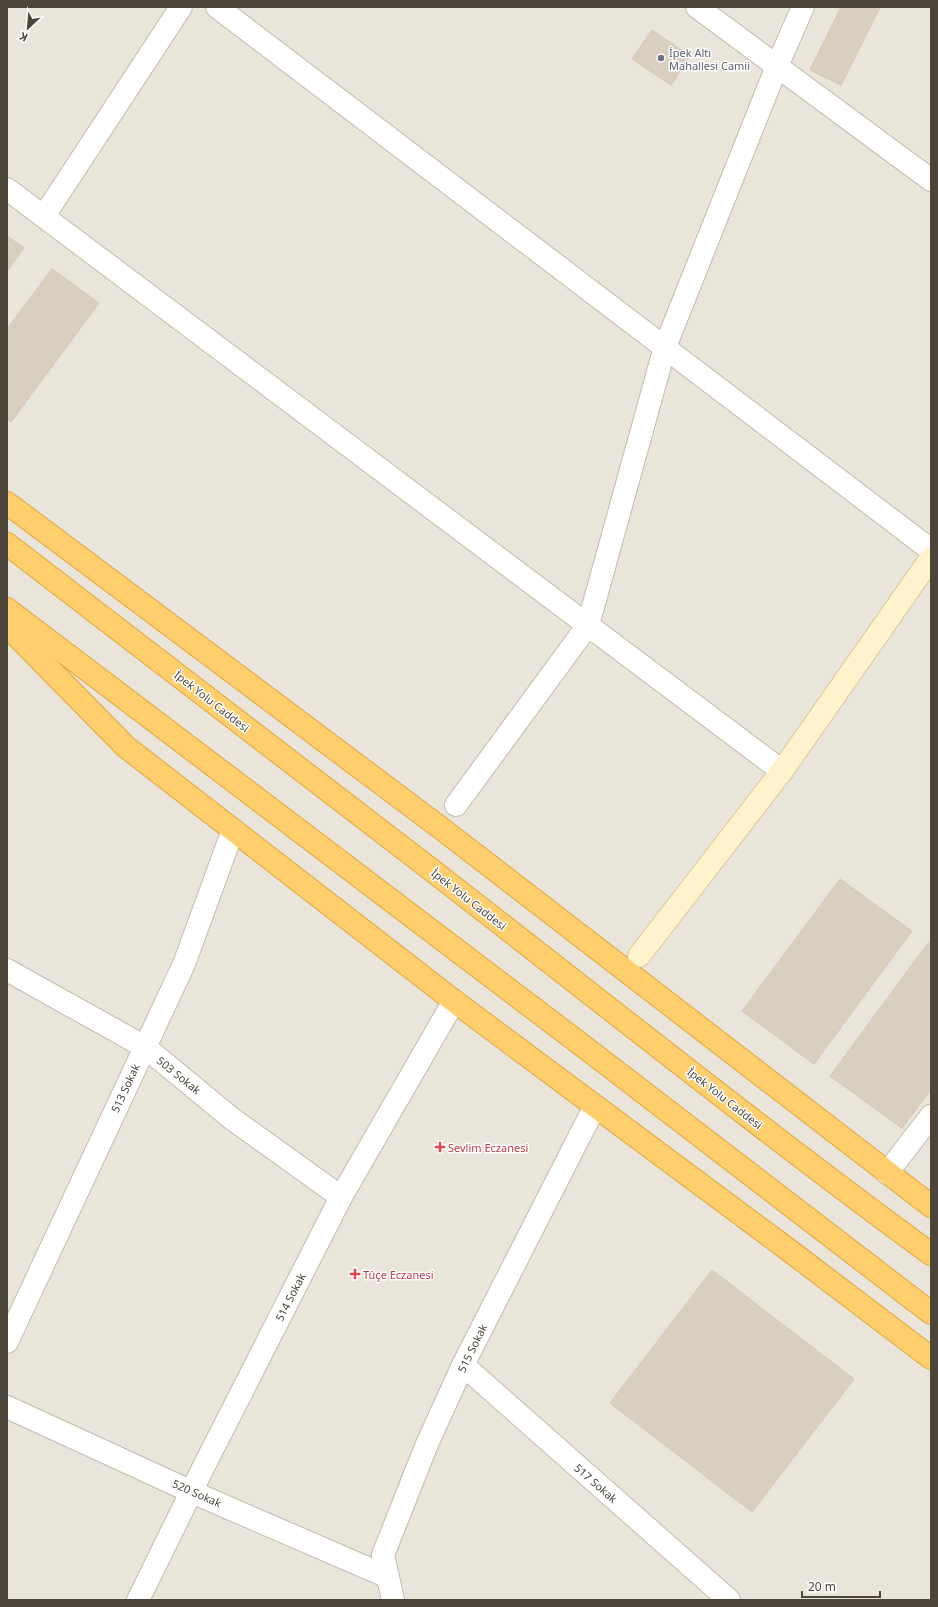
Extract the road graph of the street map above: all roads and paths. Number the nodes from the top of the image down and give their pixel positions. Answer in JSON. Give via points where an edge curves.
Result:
{"nodes":[{"id":1,"x":181,"y":7,"type":"edge"},
{"id":2,"x":217,"y":7,"type":"edge"},
{"id":3,"x":697,"y":7,"type":"edge"},
{"id":4,"x":803,"y":7,"type":"edge"},
{"id":5,"x":777,"y":66,"type":"junction"},
{"id":6,"x":931,"y":180,"type":"edge"},
{"id":7,"x":7,"y":189,"type":"edge"},
{"id":8,"x":44,"y":216,"type":"junction"},
{"id":9,"x":665,"y":347,"type":"junction"},
{"id":10,"x":7,"y":502,"type":"edge"},
{"id":11,"x":7,"y":544,"type":"edge"},
{"id":12,"x":931,"y":550,"type":"edge"},
{"id":13,"x":931,"y":558,"type":"edge"},
{"id":14,"x":7,"y":609,"type":"edge"},
{"id":15,"x":588,"y":625,"type":"junction"},
{"id":16,"x":7,"y":626,"type":"edge"},
{"id":17,"x":782,"y":771,"type":"junction"},
{"id":18,"x":456,"y":804,"type":"dead end"},
{"id":19,"x":233,"y":830,"type":"junction"},
{"id":20,"x":639,"y":956,"type":"dead end"},
{"id":21,"x":7,"y":970,"type":"edge"},
{"id":22,"x":454,"y":1000,"type":"junction"},
{"id":23,"x":145,"y":1047,"type":"junction"},
{"id":24,"x":595,"y":1106,"type":"junction"},
{"id":25,"x":931,"y":1116,"type":"edge"},
{"id":26,"x":887,"y":1172,"type":"junction"},
{"id":27,"x":341,"y":1197,"type":"junction"},
{"id":28,"x":931,"y":1206,"type":"edge"},
{"id":29,"x":931,"y":1254,"type":"edge"},
{"id":30,"x":931,"y":1313,"type":"edge"},
{"id":31,"x":7,"y":1342,"type":"edge"},
{"id":32,"x":931,"y":1358,"type":"edge"},
{"id":33,"x":463,"y":1365,"type":"junction"},
{"id":34,"x":7,"y":1407,"type":"edge"},
{"id":35,"x":192,"y":1492,"type":"junction"},
{"id":36,"x":388,"y":1577,"type":"junction"},
{"id":37,"x":138,"y":1600,"type":"edge"},
{"id":38,"x":393,"y":1600,"type":"edge"},
{"id":39,"x":729,"y":1600,"type":"edge"}],
"edges":[{"from":1,"to":8,"type":"street"},
{"from":2,"to":9,"type":"street"},
{"from":3,"to":5,"type":"street"},
{"from":4,"to":5,"type":"street"},
{"from":5,"to":6,"type":"street"},
{"from":5,"to":9,"type":"street"},
{"from":7,"to":8,"type":"street"},
{"from":8,"to":15,"type":"street"},
{"from":9,"to":12,"type":"street"},
{"from":9,"to":15,"type":"street"},
{"from":10,"to":26,"type":"highway","via":[[442,829]]},
{"from":11,"to":29,"type":"highway","name":"İpek Yolu Caddesi","via":[[852,1196]]},
{"from":13,"to":17,"type":"street"},
{"from":14,"to":30,"type":"highway"},
{"from":15,"to":17,"type":"street"},
{"from":15,"to":18,"type":"street"},
{"from":16,"to":19,"type":"highway","via":[[126,747]]},
{"from":17,"to":20,"type":"street"},
{"from":19,"to":22,"type":"highway"},
{"from":19,"to":23,"type":"street","name":"513 Sokak","via":[[184,964]]},
{"from":21,"to":23,"type":"street","name":"503 Sokak"},
{"from":22,"to":24,"type":"highway"},
{"from":22,"to":27,"type":"street","name":"514 Sokak"},
{"from":23,"to":27,"type":"street","name":"503 Sokak","via":[[231,1118]]},
{"from":23,"to":31,"type":"street","name":"513 Sokak"},
{"from":24,"to":32,"type":"highway"},
{"from":24,"to":33,"type":"street","name":"515 Sokak"},
{"from":25,"to":26,"type":"street"},
{"from":26,"to":28,"type":"highway"},
{"from":27,"to":35,"type":"street","name":"514 Sokak"},
{"from":33,"to":36,"type":"street","name":"515 Sokak","via":[[427,1444],[383,1555]]},
{"from":33,"to":39,"type":"street","name":"517 Sokak"},
{"from":34,"to":35,"type":"street","name":"520 Sokak"},
{"from":35,"to":36,"type":"street","name":"520 Sokak"},
{"from":35,"to":37,"type":"street","name":"514 Sokak"},
{"from":36,"to":38,"type":"street","name":"515 Sokak"}]}
